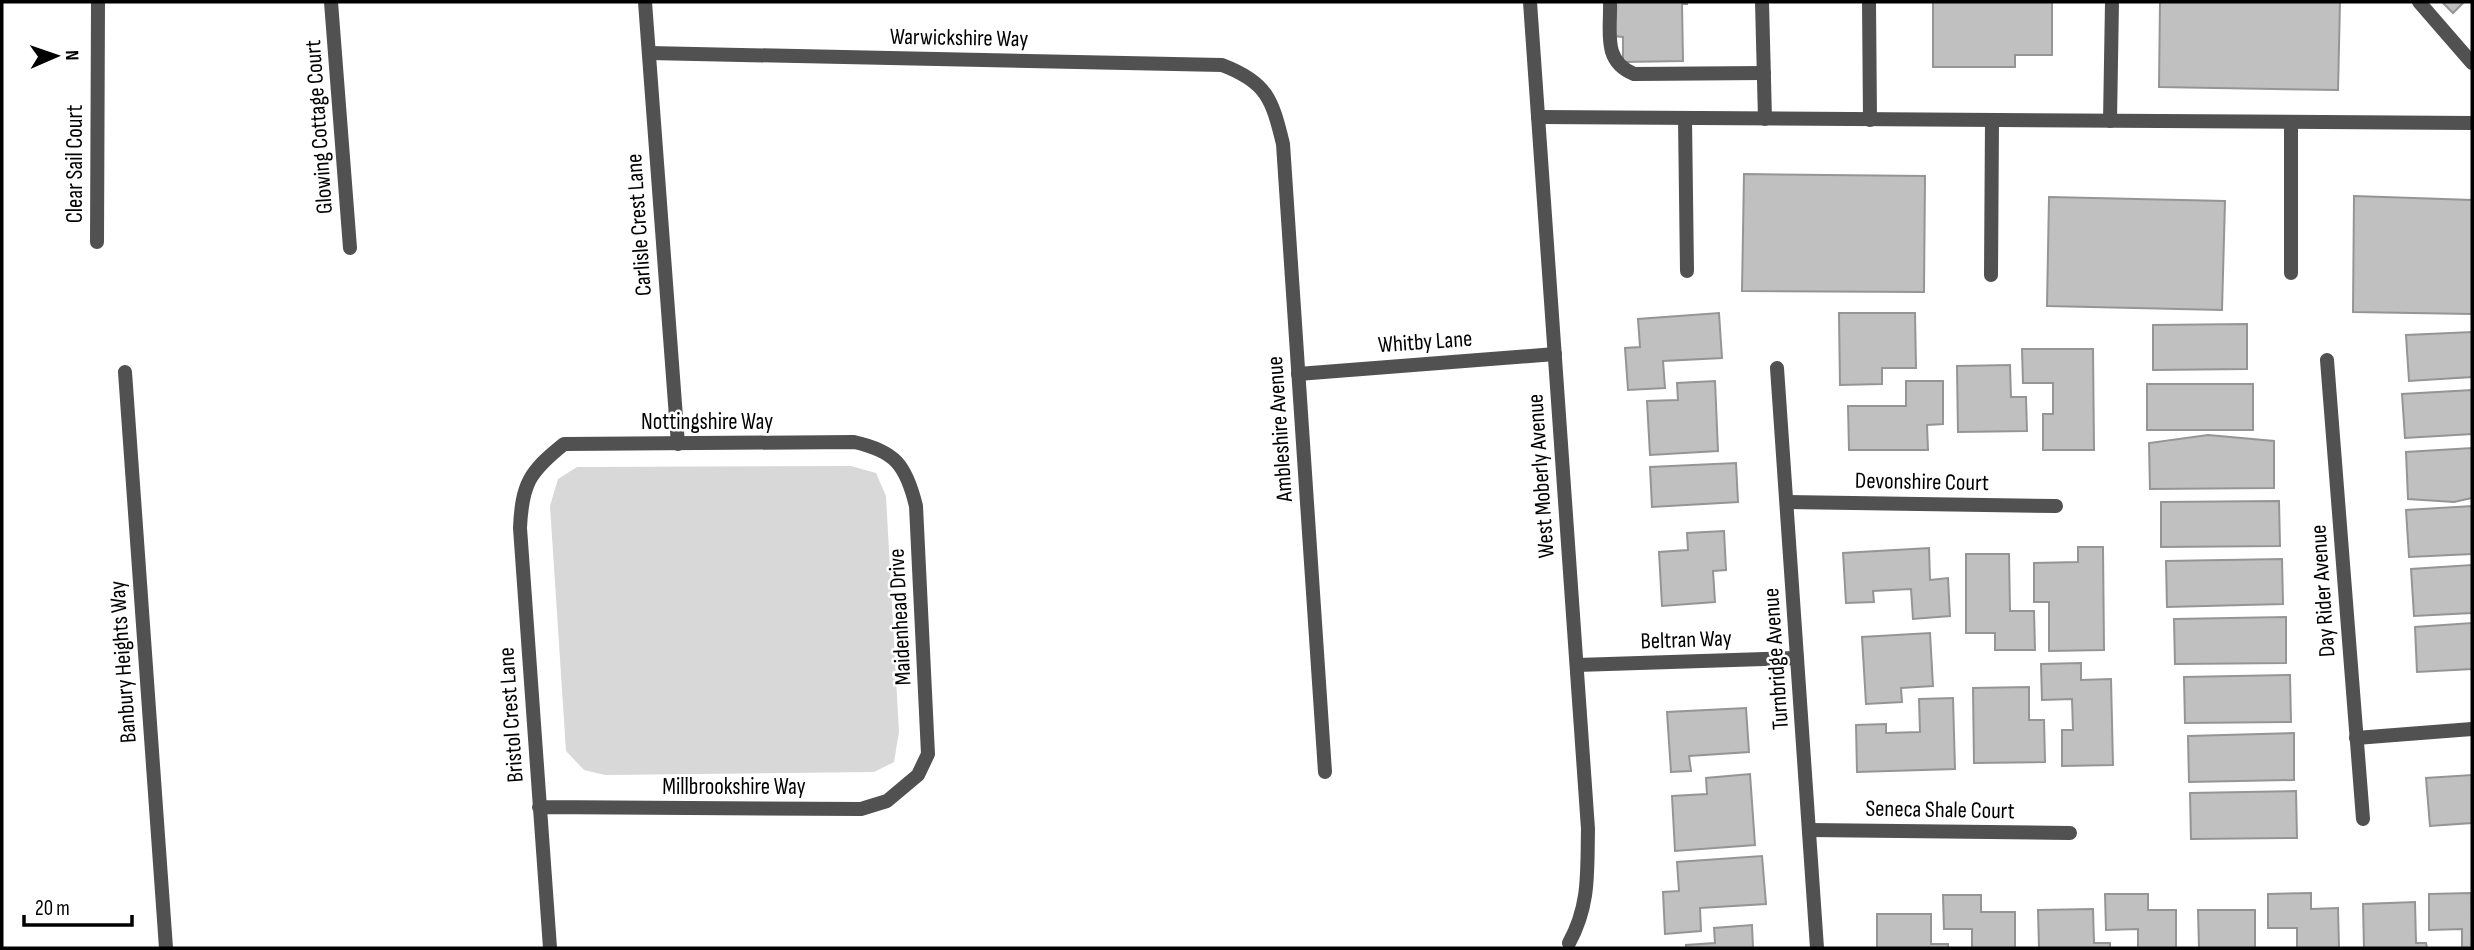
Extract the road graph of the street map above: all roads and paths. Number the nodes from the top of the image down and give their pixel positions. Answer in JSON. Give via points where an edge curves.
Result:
{"nodes":[{"id":1,"x":98,"y":2,"type":"edge"},
{"id":2,"x":331,"y":2,"type":"edge"},
{"id":3,"x":645,"y":2,"type":"edge"},
{"id":4,"x":1530,"y":2,"type":"edge"},
{"id":5,"x":1610,"y":2,"type":"edge"},
{"id":6,"x":1762,"y":2,"type":"edge"},
{"id":7,"x":1869,"y":2,"type":"edge"},
{"id":8,"x":2112,"y":2,"type":"edge"},
{"id":9,"x":2419,"y":2,"type":"edge"},
{"id":10,"x":649,"y":53,"type":"junction"},
{"id":11,"x":2469,"y":53,"type":"edge"},
{"id":12,"x":1764,"y":73,"type":"junction"},
{"id":13,"x":1262,"y":87,"type":"joint"},
{"id":14,"x":1538,"y":117,"type":"junction"},
{"id":15,"x":1685,"y":119,"type":"junction"},
{"id":16,"x":1765,"y":119,"type":"junction"},
{"id":17,"x":1870,"y":120,"type":"junction"},
{"id":18,"x":1992,"y":120,"type":"junction"},
{"id":19,"x":2110,"y":121,"type":"junction"},
{"id":20,"x":2291,"y":122,"type":"junction"},
{"id":21,"x":2472,"y":123,"type":"edge"},
{"id":22,"x":97,"y":242,"type":"dead end"},
{"id":23,"x":350,"y":248,"type":"dead end"},
{"id":24,"x":1687,"y":271,"type":"dead end"},
{"id":25,"x":2291,"y":273,"type":"dead end"},
{"id":26,"x":1991,"y":275,"type":"dead end"},
{"id":27,"x":1555,"y":354,"type":"junction"},
{"id":28,"x":2327,"y":360,"type":"dead end"},
{"id":29,"x":1777,"y":368,"type":"dead end"},
{"id":30,"x":125,"y":372,"type":"dead end"},
{"id":31,"x":1298,"y":374,"type":"junction"},
{"id":32,"x":678,"y":444,"type":"junction"},
{"id":33,"x":897,"y":459,"type":"joint"},
{"id":34,"x":529,"y":480,"type":"joint"},
{"id":35,"x":1787,"y":502,"type":"junction"},
{"id":36,"x":2056,"y":506,"type":"dead end"},
{"id":37,"x":1797,"y":658,"type":"junction"},
{"id":38,"x":1577,"y":665,"type":"junction"},
{"id":39,"x":2472,"y":729,"type":"edge"},
{"id":40,"x":2356,"y":738,"type":"junction"},
{"id":41,"x":1325,"y":772,"type":"dead end"},
{"id":42,"x":918,"y":775,"type":"joint"},
{"id":43,"x":539,"y":807,"type":"junction"},
{"id":44,"x":2363,"y":819,"type":"dead end"},
{"id":45,"x":1809,"y":830,"type":"junction"},
{"id":46,"x":2070,"y":833,"type":"dead end"},
{"id":47,"x":1569,"y":943,"type":"dead end"},
{"id":48,"x":166,"y":948,"type":"edge"},
{"id":49,"x":550,"y":948,"type":"edge"},
{"id":50,"x":1818,"y":948,"type":"edge"}],
"edges":[{"from":1,"to":22,"type":"street","name":"Clear Sail Court"},
{"from":2,"to":23,"type":"street","name":"Glowing Cottage Court"},
{"from":3,"to":10,"type":"street","name":"Carlisle Crest Lane"},
{"from":4,"to":14,"type":"street","name":"West Moberly Avenue"},
{"from":5,"to":12,"type":"street","via":[[1612,58],[1633,74]]},
{"from":6,"to":12,"type":"street"},
{"from":7,"to":17,"type":"street"},
{"from":8,"to":19,"type":"street"},
{"from":9,"to":11,"type":"street"},
{"from":10,"to":13,"type":"street","name":"Warwickshire Way","via":[[1222,65]]},
{"from":10,"to":32,"type":"street","name":"Carlisle Crest Lane"},
{"from":12,"to":16,"type":"street"},
{"from":13,"to":31,"type":"street","name":"Ambleshire Avenue","via":[[1283,144]]},
{"from":14,"to":15,"type":"street"},
{"from":14,"to":27,"type":"street","name":"West Moberly Avenue"},
{"from":15,"to":16,"type":"street"},
{"from":15,"to":24,"type":"street"},
{"from":16,"to":17,"type":"street"},
{"from":17,"to":18,"type":"street"},
{"from":18,"to":19,"type":"street"},
{"from":18,"to":26,"type":"street"},
{"from":19,"to":20,"type":"street"},
{"from":20,"to":21,"type":"street"},
{"from":20,"to":25,"type":"street"},
{"from":27,"to":31,"type":"street","name":"Whitby Lane"},
{"from":27,"to":38,"type":"street","name":"West Moberly Avenue"},
{"from":28,"to":40,"type":"street","name":"Day Rider Avenue"},
{"from":29,"to":35,"type":"street","name":"Turnbridge Avenue"},
{"from":30,"to":48,"type":"street","name":"Banbury Heights Way"},
{"from":31,"to":41,"type":"street","name":"Ambleshire Avenue"},
{"from":32,"to":33,"type":"street","name":"Nottingshire Way","via":[[853,442]]},
{"from":32,"to":34,"type":"street","name":"Nottingshire Way","via":[[564,444]]},
{"from":33,"to":42,"type":"street","name":"Maidenhead Drive","via":[[910,480],[916,506],[928,754]]},
{"from":34,"to":43,"type":"street","name":"Bristol Crest Lane","via":[[521,499],[520,528]]},
{"from":35,"to":36,"type":"street","name":"Devonshire Court"},
{"from":35,"to":37,"type":"street","name":"Turnbridge Avenue"},
{"from":37,"to":38,"type":"street","name":"Beltran Way"},
{"from":37,"to":45,"type":"street","name":"Turnbridge Avenue"},
{"from":38,"to":47,"type":"street","name":"West Moberly Avenue","via":[[1588,829],[1587,885],[1581,922]]},
{"from":39,"to":40,"type":"street"},
{"from":40,"to":44,"type":"street","name":"Day Rider Avenue"},
{"from":42,"to":43,"type":"street","name":"Millbrookshire Way","via":[[887,801],[862,809]]},
{"from":43,"to":49,"type":"street","name":"Bristol Crest Lane"},
{"from":45,"to":46,"type":"street","name":"Seneca Shale Court"},
{"from":45,"to":50,"type":"street","name":"Turnbridge Avenue"}]}
